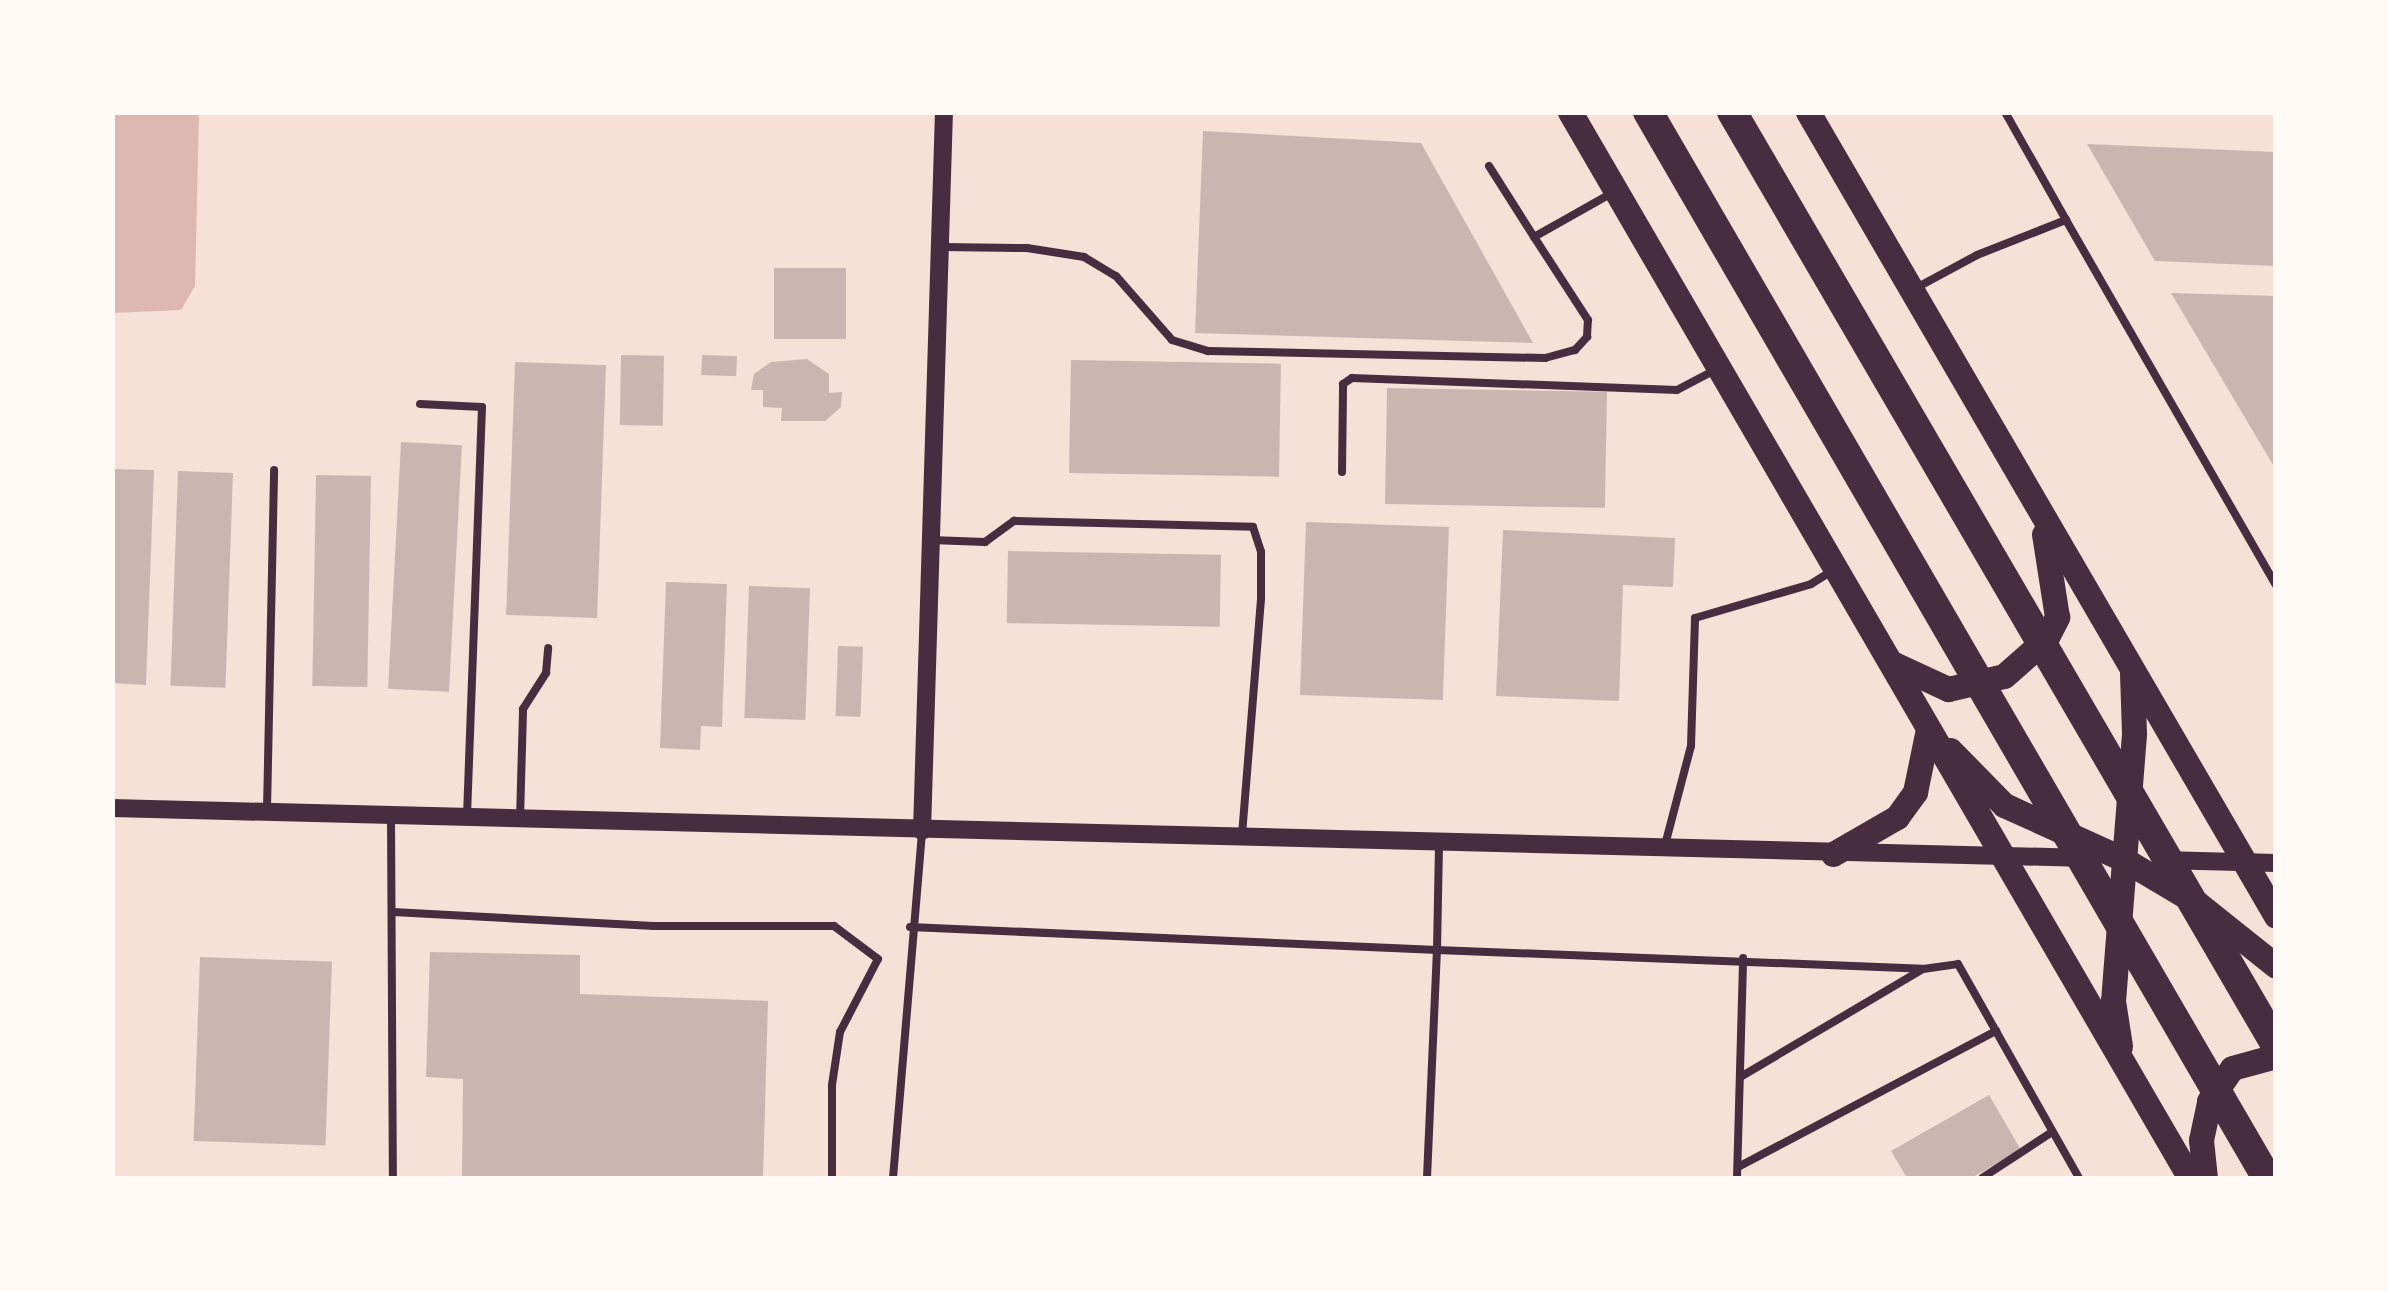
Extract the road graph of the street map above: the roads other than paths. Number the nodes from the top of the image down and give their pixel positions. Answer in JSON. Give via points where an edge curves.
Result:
{"nodes":[{"id":1,"x":944,"y":112,"type":"edge"},
{"id":2,"x":1570,"y":112,"type":"edge"},
{"id":3,"x":1648,"y":112,"type":"edge"},
{"id":4,"x":1732,"y":112,"type":"edge"},
{"id":5,"x":1808,"y":112,"type":"edge"},
{"id":6,"x":2005,"y":112,"type":"edge"},
{"id":7,"x":1489,"y":166,"type":"dead end"},
{"id":8,"x":1616,"y":191,"type":"junction"},
{"id":9,"x":2066,"y":220,"type":"junction"},
{"id":10,"x":1534,"y":237,"type":"junction"},
{"id":11,"x":940,"y":246,"type":"junction"},
{"id":12,"x":1912,"y":290,"type":"junction"},
{"id":13,"x":1718,"y":367,"type":"junction"},
{"id":14,"x":420,"y":404,"type":"dead end"},
{"id":15,"x":274,"y":470,"type":"dead end"},
{"id":16,"x":1342,"y":472,"type":"dead end"},
{"id":17,"x":2034,"y":498,"type":"junction"},
{"id":18,"x":930,"y":540,"type":"junction"},
{"id":19,"x":1836,"y":568,"type":"junction"},
{"id":20,"x":2276,"y":585,"type":"edge"},
{"id":21,"x":548,"y":648,"type":"dead end"},
{"id":22,"x":1892,"y":663,"type":"junction"},
{"id":23,"x":2131,"y":666,"type":"junction"},
{"id":24,"x":1928,"y":729,"type":"junction"},
{"id":25,"x":112,"y":808,"type":"edge"},
{"id":26,"x":267,"y":812,"type":"junction"},
{"id":27,"x":391,"y":816,"type":"junction"},
{"id":28,"x":466,"y":818,"type":"junction"},
{"id":29,"x":520,"y":820,"type":"junction"},
{"id":30,"x":922,"y":831,"type":"junction"},
{"id":31,"x":1242,"y":839,"type":"junction"},
{"id":32,"x":1439,"y":844,"type":"junction"},
{"id":33,"x":1664,"y":850,"type":"junction"},
{"id":34,"x":1833,"y":854,"type":"junction"},
{"id":35,"x":1999,"y":856,"type":"junction"},
{"id":36,"x":2123,"y":859,"type":"junction"},
{"id":37,"x":2243,"y":862,"type":"junction"},
{"id":38,"x":2276,"y":863,"type":"edge"},
{"id":39,"x":393,"y":912,"type":"junction"},
{"id":40,"x":2276,"y":916,"type":"edge"},
{"id":41,"x":910,"y":927,"type":"junction"},
{"id":42,"x":1438,"y":950,"type":"junction"},
{"id":43,"x":1743,"y":958,"type":"junction"},
{"id":44,"x":2276,"y":966,"type":"edge"},
{"id":45,"x":1923,"y":969,"type":"junction"},
{"id":46,"x":1996,"y":1031,"type":"junction"},
{"id":47,"x":2276,"y":1045,"type":"edge"},
{"id":48,"x":2276,"y":1056,"type":"edge"},
{"id":49,"x":2122,"y":1061,"type":"junction"},
{"id":50,"x":1741,"y":1077,"type":"junction"},
{"id":51,"x":2052,"y":1132,"type":"junction"},
{"id":52,"x":1738,"y":1166,"type":"junction"},
{"id":53,"x":393,"y":1178,"type":"edge"},
{"id":54,"x":832,"y":1178,"type":"edge"},
{"id":55,"x":893,"y":1178,"type":"edge"},
{"id":56,"x":1427,"y":1178,"type":"edge"},
{"id":57,"x":1737,"y":1178,"type":"edge"},
{"id":58,"x":1982,"y":1178,"type":"edge"},
{"id":59,"x":2078,"y":1178,"type":"edge"},
{"id":60,"x":2190,"y":1178,"type":"edge"},
{"id":61,"x":2204,"y":1178,"type":"edge"},
{"id":62,"x":2268,"y":1178,"type":"edge"}],
"edges":[{"from":1,"to":11,"type":"street"},
{"from":2,"to":8,"type":"main road"},
{"from":3,"to":62,"type":"highway"},
{"from":4,"to":47,"type":"highway"},
{"from":5,"to":12,"type":"main road"},
{"from":6,"to":9,"type":"lane"},
{"from":7,"to":10,"type":"lane"},
{"from":8,"to":10,"type":"lane"},
{"from":8,"to":13,"type":"main road"},
{"from":9,"to":12,"type":"lane","via":[[1976,255]]},
{"from":9,"to":20,"type":"lane"},
{"from":10,"to":11,"type":"lane","via":[[1588,320],[1587,337],[1574,350],[1545,358],[1208,351],[1172,340],[1116,276],[1084,257]]},
{"from":11,"to":18,"type":"street"},
{"from":12,"to":17,"type":"main road"},
{"from":13,"to":16,"type":"lane","via":[[1677,390],[1352,378],[1343,384]]},
{"from":13,"to":19,"type":"main road"},
{"from":14,"to":28,"type":"lane","via":[[482,407]]},
{"from":15,"to":26,"type":"lane"},
{"from":17,"to":22,"type":"main road","via":[[2056,578],[2058,617],[2046,639],[2004,676],[1948,689]]},
{"from":17,"to":23,"type":"main road"},
{"from":18,"to":30,"type":"street"},
{"from":18,"to":31,"type":"lane","via":[[985,542],[1014,521],[1253,527],[1262,552],[1261,599]]},
{"from":19,"to":22,"type":"main road"},
{"from":19,"to":33,"type":"lane","via":[[1811,584],[1695,618],[1691,746]]},
{"from":21,"to":29,"type":"lane","via":[[546,673],[523,709]]},
{"from":22,"to":24,"type":"main road"},
{"from":23,"to":36,"type":"main road","via":[[2134,733]]},
{"from":23,"to":37,"type":"main road"},
{"from":24,"to":34,"type":"main road","via":[[1915,792],[1897,817]]},
{"from":24,"to":35,"type":"main road"},
{"from":24,"to":36,"type":"main road","via":[[2004,804]]},
{"from":25,"to":26,"type":"street"},
{"from":26,"to":27,"type":"street"},
{"from":27,"to":28,"type":"street"},
{"from":27,"to":39,"type":"lane"},
{"from":28,"to":29,"type":"street"},
{"from":29,"to":30,"type":"street"},
{"from":30,"to":31,"type":"street"},
{"from":30,"to":41,"type":"lane"},
{"from":31,"to":32,"type":"street"},
{"from":32,"to":33,"type":"street"},
{"from":32,"to":42,"type":"lane"},
{"from":33,"to":34,"type":"street"},
{"from":34,"to":35,"type":"street"},
{"from":35,"to":36,"type":"street"},
{"from":35,"to":49,"type":"main road"},
{"from":36,"to":37,"type":"street"},
{"from":36,"to":44,"type":"main road","via":[[2197,903]]},
{"from":36,"to":49,"type":"main road","via":[[2113,1001]]},
{"from":37,"to":38,"type":"street"},
{"from":37,"to":40,"type":"main road"},
{"from":39,"to":53,"type":"lane"},
{"from":39,"to":54,"type":"lane","via":[[654,926],[834,926],[878,958],[840,1032],[832,1085]]},
{"from":41,"to":42,"type":"lane"},
{"from":41,"to":55,"type":"lane"},
{"from":42,"to":43,"type":"lane"},
{"from":42,"to":56,"type":"lane"},
{"from":43,"to":45,"type":"lane"},
{"from":43,"to":50,"type":"lane"},
{"from":45,"to":46,"type":"lane","via":[[1958,964]]},
{"from":45,"to":50,"type":"lane"},
{"from":46,"to":51,"type":"lane"},
{"from":46,"to":52,"type":"lane"},
{"from":48,"to":61,"type":"main road","via":[[2232,1068],[2209,1101],[2200,1140]]},
{"from":49,"to":60,"type":"main road"},
{"from":50,"to":52,"type":"lane"},
{"from":51,"to":58,"type":"lane"},
{"from":51,"to":59,"type":"lane"},
{"from":52,"to":57,"type":"lane"}]}
